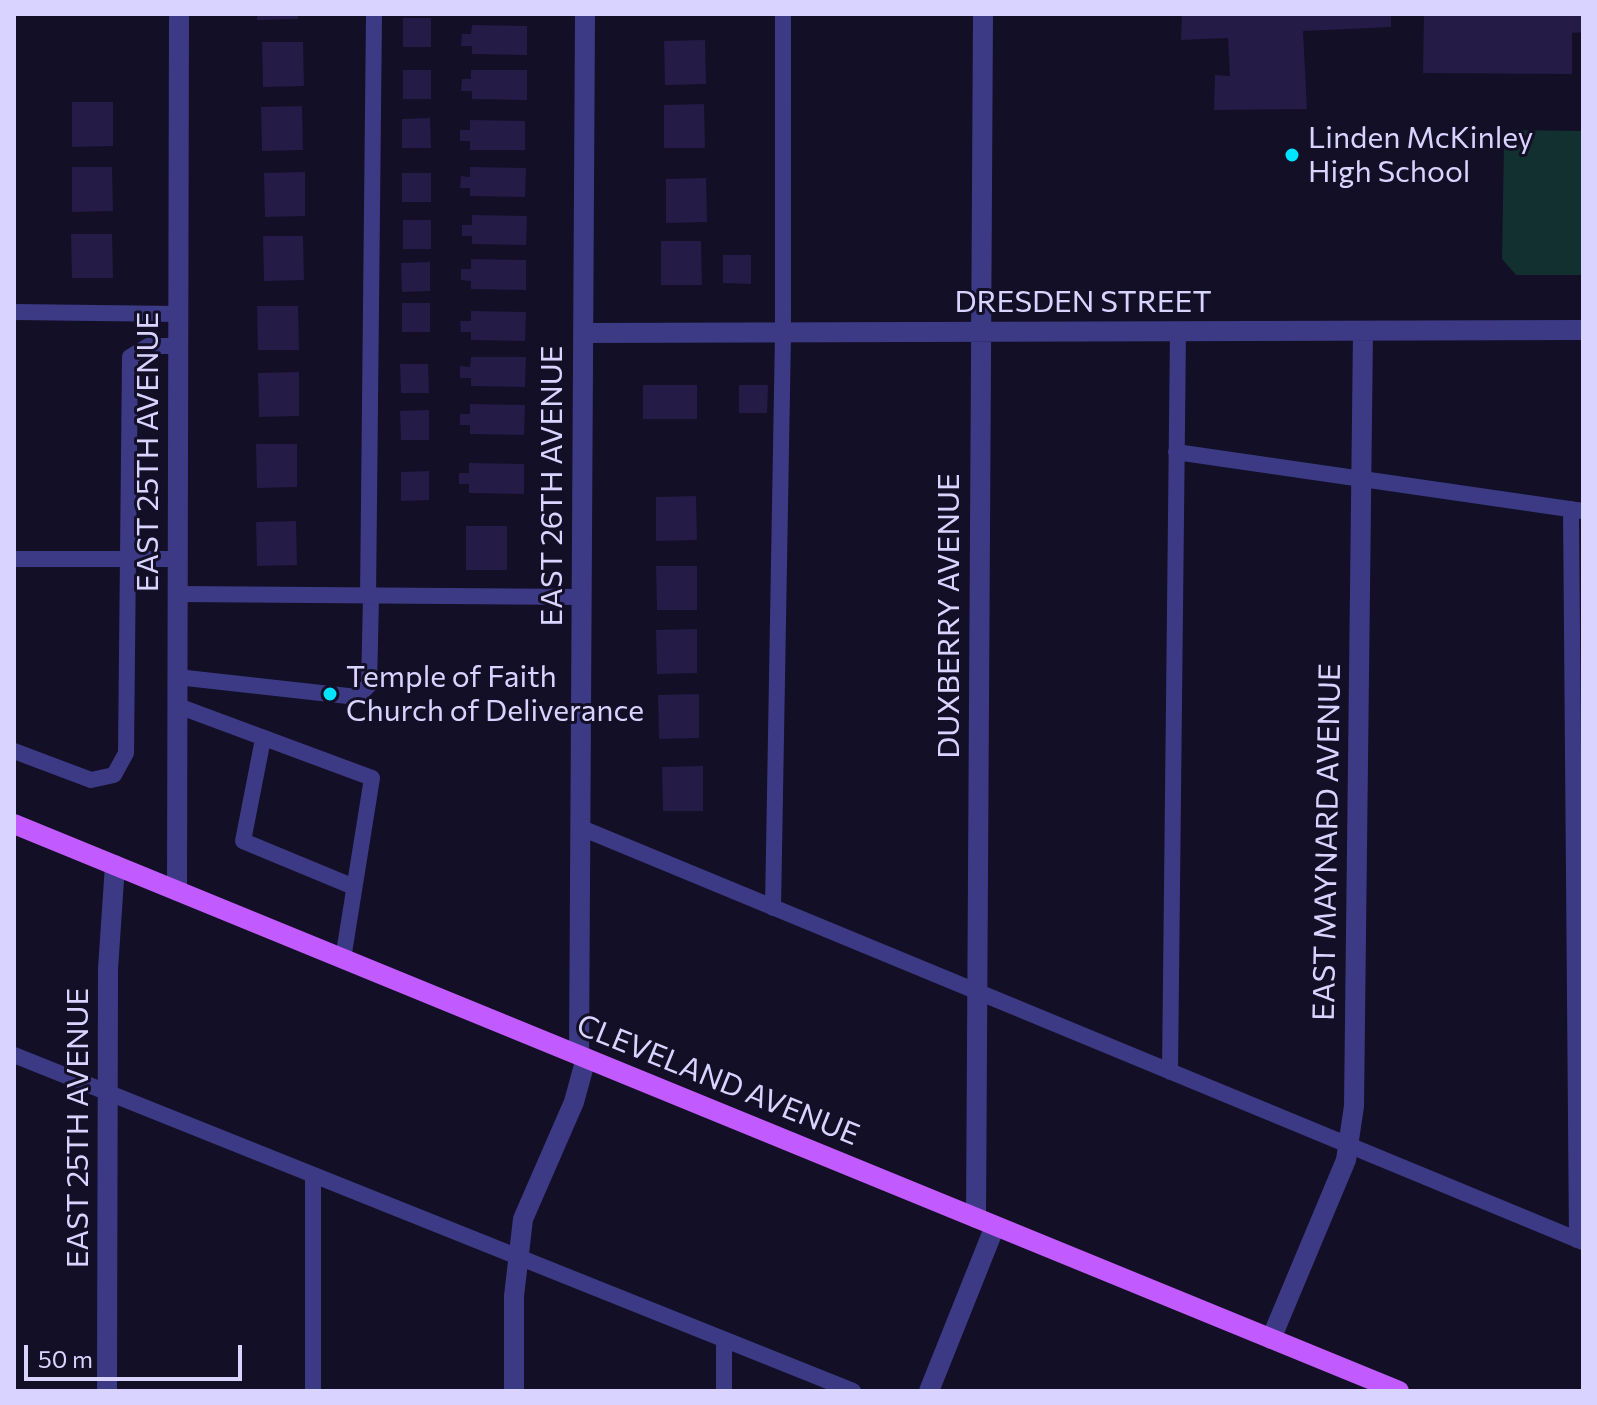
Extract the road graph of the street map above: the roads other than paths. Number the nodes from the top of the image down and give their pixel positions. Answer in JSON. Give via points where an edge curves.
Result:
{"nodes":[{"id":1,"x":179,"y":14,"type":"edge"},
{"id":2,"x":374,"y":14,"type":"edge"},
{"id":3,"x":585,"y":14,"type":"edge"},
{"id":4,"x":783,"y":14,"type":"edge"},
{"id":5,"x":983,"y":14,"type":"edge"},
{"id":6,"x":14,"y":312,"type":"edge"},
{"id":7,"x":179,"y":314,"type":"junction"},
{"id":8,"x":1583,"y":330,"type":"edge"},
{"id":9,"x":1178,"y":331,"type":"junction"},
{"id":10,"x":1363,"y":331,"type":"junction"},
{"id":11,"x":583,"y":333,"type":"junction"},
{"id":12,"x":783,"y":333,"type":"junction"},
{"id":13,"x":980,"y":333,"type":"junction"},
{"id":14,"x":178,"y":346,"type":"junction"},
{"id":15,"x":1176,"y":452,"type":"junction"},
{"id":16,"x":1361,"y":479,"type":"junction"},
{"id":17,"x":1577,"y":510,"type":"edge"},
{"id":18,"x":14,"y":559,"type":"edge"},
{"id":19,"x":128,"y":559,"type":"junction"},
{"id":20,"x":178,"y":559,"type":"junction"},
{"id":21,"x":178,"y":594,"type":"junction"},
{"id":22,"x":581,"y":597,"type":"junction"},
{"id":23,"x":370,"y":598,"type":"junction"},
{"id":24,"x":177,"y":677,"type":"junction"},
{"id":25,"x":178,"y":706,"type":"junction"},
{"id":26,"x":263,"y":739,"type":"junction"},
{"id":27,"x":14,"y":751,"type":"edge"},
{"id":28,"x":14,"y":824,"type":"edge"},
{"id":29,"x":579,"y":827,"type":"junction"},
{"id":30,"x":115,"y":865,"type":"junction"},
{"id":31,"x":354,"y":887,"type":"junction"},
{"id":32,"x":177,"y":891,"type":"junction"},
{"id":33,"x":773,"y":908,"type":"junction"},
{"id":34,"x":343,"y":959,"type":"junction"},
{"id":35,"x":977,"y":992,"type":"junction"},
{"id":36,"x":14,"y":1055,"type":"edge"},
{"id":37,"x":582,"y":1056,"type":"junction"},
{"id":38,"x":1170,"y":1072,"type":"junction"},
{"id":39,"x":109,"y":1095,"type":"junction"},
{"id":40,"x":1348,"y":1146,"type":"junction"},
{"id":41,"x":313,"y":1175,"type":"junction"},
{"id":42,"x":986,"y":1222,"type":"junction"},
{"id":43,"x":1580,"y":1241,"type":"edge"},
{"id":44,"x":519,"y":1257,"type":"junction"},
{"id":45,"x":1271,"y":1339,"type":"junction"},
{"id":46,"x":724,"y":1340,"type":"junction"},
{"id":47,"x":107,"y":1391,"type":"edge"},
{"id":48,"x":313,"y":1391,"type":"edge"},
{"id":49,"x":514,"y":1391,"type":"edge"},
{"id":50,"x":724,"y":1391,"type":"edge"},
{"id":51,"x":853,"y":1391,"type":"edge"},
{"id":52,"x":929,"y":1391,"type":"edge"},
{"id":53,"x":1399,"y":1391,"type":"edge"}],
"edges":[{"from":1,"to":7,"type":"street","name":"EAST 25TH AVENUE"},
{"from":2,"to":23,"type":"lane"},
{"from":3,"to":11,"type":"street","name":"EAST 26TH AVENUE"},
{"from":4,"to":12,"type":"lane"},
{"from":5,"to":13,"type":"street","name":"DUXBERRY AVENUE"},
{"from":6,"to":7,"type":"lane"},
{"from":7,"to":14,"type":"street","name":"EAST 25TH AVENUE"},
{"from":8,"to":10,"type":"street","name":"DRESDEN STREET"},
{"from":9,"to":10,"type":"street","name":"DRESDEN STREET"},
{"from":9,"to":13,"type":"street","name":"DRESDEN STREET"},
{"from":9,"to":15,"type":"lane"},
{"from":10,"to":16,"type":"street","name":"EAST MAYNARD AVENUE"},
{"from":11,"to":12,"type":"street","name":"DRESDEN STREET"},
{"from":11,"to":22,"type":"street","name":"EAST 26TH AVENUE"},
{"from":12,"to":13,"type":"street","name":"DRESDEN STREET"},
{"from":12,"to":33,"type":"lane"},
{"from":13,"to":35,"type":"street","name":"DUXBERRY AVENUE"},
{"from":14,"to":19,"type":"lane","via":[[148,346],[130,357]]},
{"from":14,"to":20,"type":"street","name":"EAST 25TH AVENUE"},
{"from":15,"to":16,"type":"lane"},
{"from":15,"to":38,"type":"lane"},
{"from":16,"to":17,"type":"lane"},
{"from":16,"to":40,"type":"street","name":"EAST MAYNARD AVENUE","via":[[1354,1106]]},
{"from":17,"to":43,"type":"lane"},
{"from":18,"to":19,"type":"lane"},
{"from":19,"to":20,"type":"lane"},
{"from":19,"to":27,"type":"lane","via":[[126,753],[119,767],[114,775],[91,780]]},
{"from":20,"to":21,"type":"street","name":"EAST 25TH AVENUE"},
{"from":21,"to":23,"type":"lane"},
{"from":21,"to":24,"type":"street","name":"EAST 25TH AVENUE"},
{"from":22,"to":23,"type":"lane"},
{"from":22,"to":29,"type":"street","name":"EAST 26TH AVENUE"},
{"from":23,"to":24,"type":"lane","via":[[369,685],[357,697]]},
{"from":24,"to":25,"type":"street","name":"EAST 25TH AVENUE"},
{"from":25,"to":26,"type":"lane"},
{"from":25,"to":32,"type":"street","name":"EAST 25TH AVENUE"},
{"from":26,"to":31,"type":"lane","via":[[243,841]]},
{"from":26,"to":31,"type":"lane","via":[[372,778]]},
{"from":28,"to":30,"type":"main road","name":"CLEVELAND AVENUE"},
{"from":29,"to":33,"type":"lane"},
{"from":29,"to":37,"type":"street","name":"EAST 26TH AVENUE"},
{"from":30,"to":32,"type":"main road","name":"CLEVELAND AVENUE"},
{"from":30,"to":39,"type":"street","name":"EAST 25TH AVENUE","via":[[108,969]]},
{"from":31,"to":34,"type":"lane"},
{"from":32,"to":34,"type":"main road","name":"CLEVELAND AVENUE"},
{"from":33,"to":35,"type":"lane"},
{"from":34,"to":37,"type":"main road","name":"CLEVELAND AVENUE"},
{"from":35,"to":38,"type":"lane"},
{"from":35,"to":42,"type":"street","name":"DUXBERRY AVENUE"},
{"from":36,"to":39,"type":"lane"},
{"from":37,"to":42,"type":"main road","name":"CLEVELAND AVENUE"},
{"from":37,"to":44,"type":"street","name":"EAST 26TH AVENUE","via":[[574,1102],[523,1219]]},
{"from":38,"to":40,"type":"lane"},
{"from":39,"to":41,"type":"lane"},
{"from":39,"to":47,"type":"street","name":"EAST 25TH AVENUE"},
{"from":40,"to":43,"type":"lane"},
{"from":40,"to":45,"type":"street","name":"EAST MAYNARD AVENUE"},
{"from":41,"to":44,"type":"lane"},
{"from":41,"to":48,"type":"lane"},
{"from":42,"to":45,"type":"main road","name":"CLEVELAND AVENUE"},
{"from":42,"to":52,"type":"street","name":"DUXBERRY AVENUE"},
{"from":44,"to":46,"type":"lane"},
{"from":44,"to":49,"type":"street","name":"EAST 26TH AVENUE"},
{"from":45,"to":53,"type":"main road","name":"CLEVELAND AVENUE"},
{"from":46,"to":50,"type":"lane"},
{"from":46,"to":51,"type":"lane"}]}
